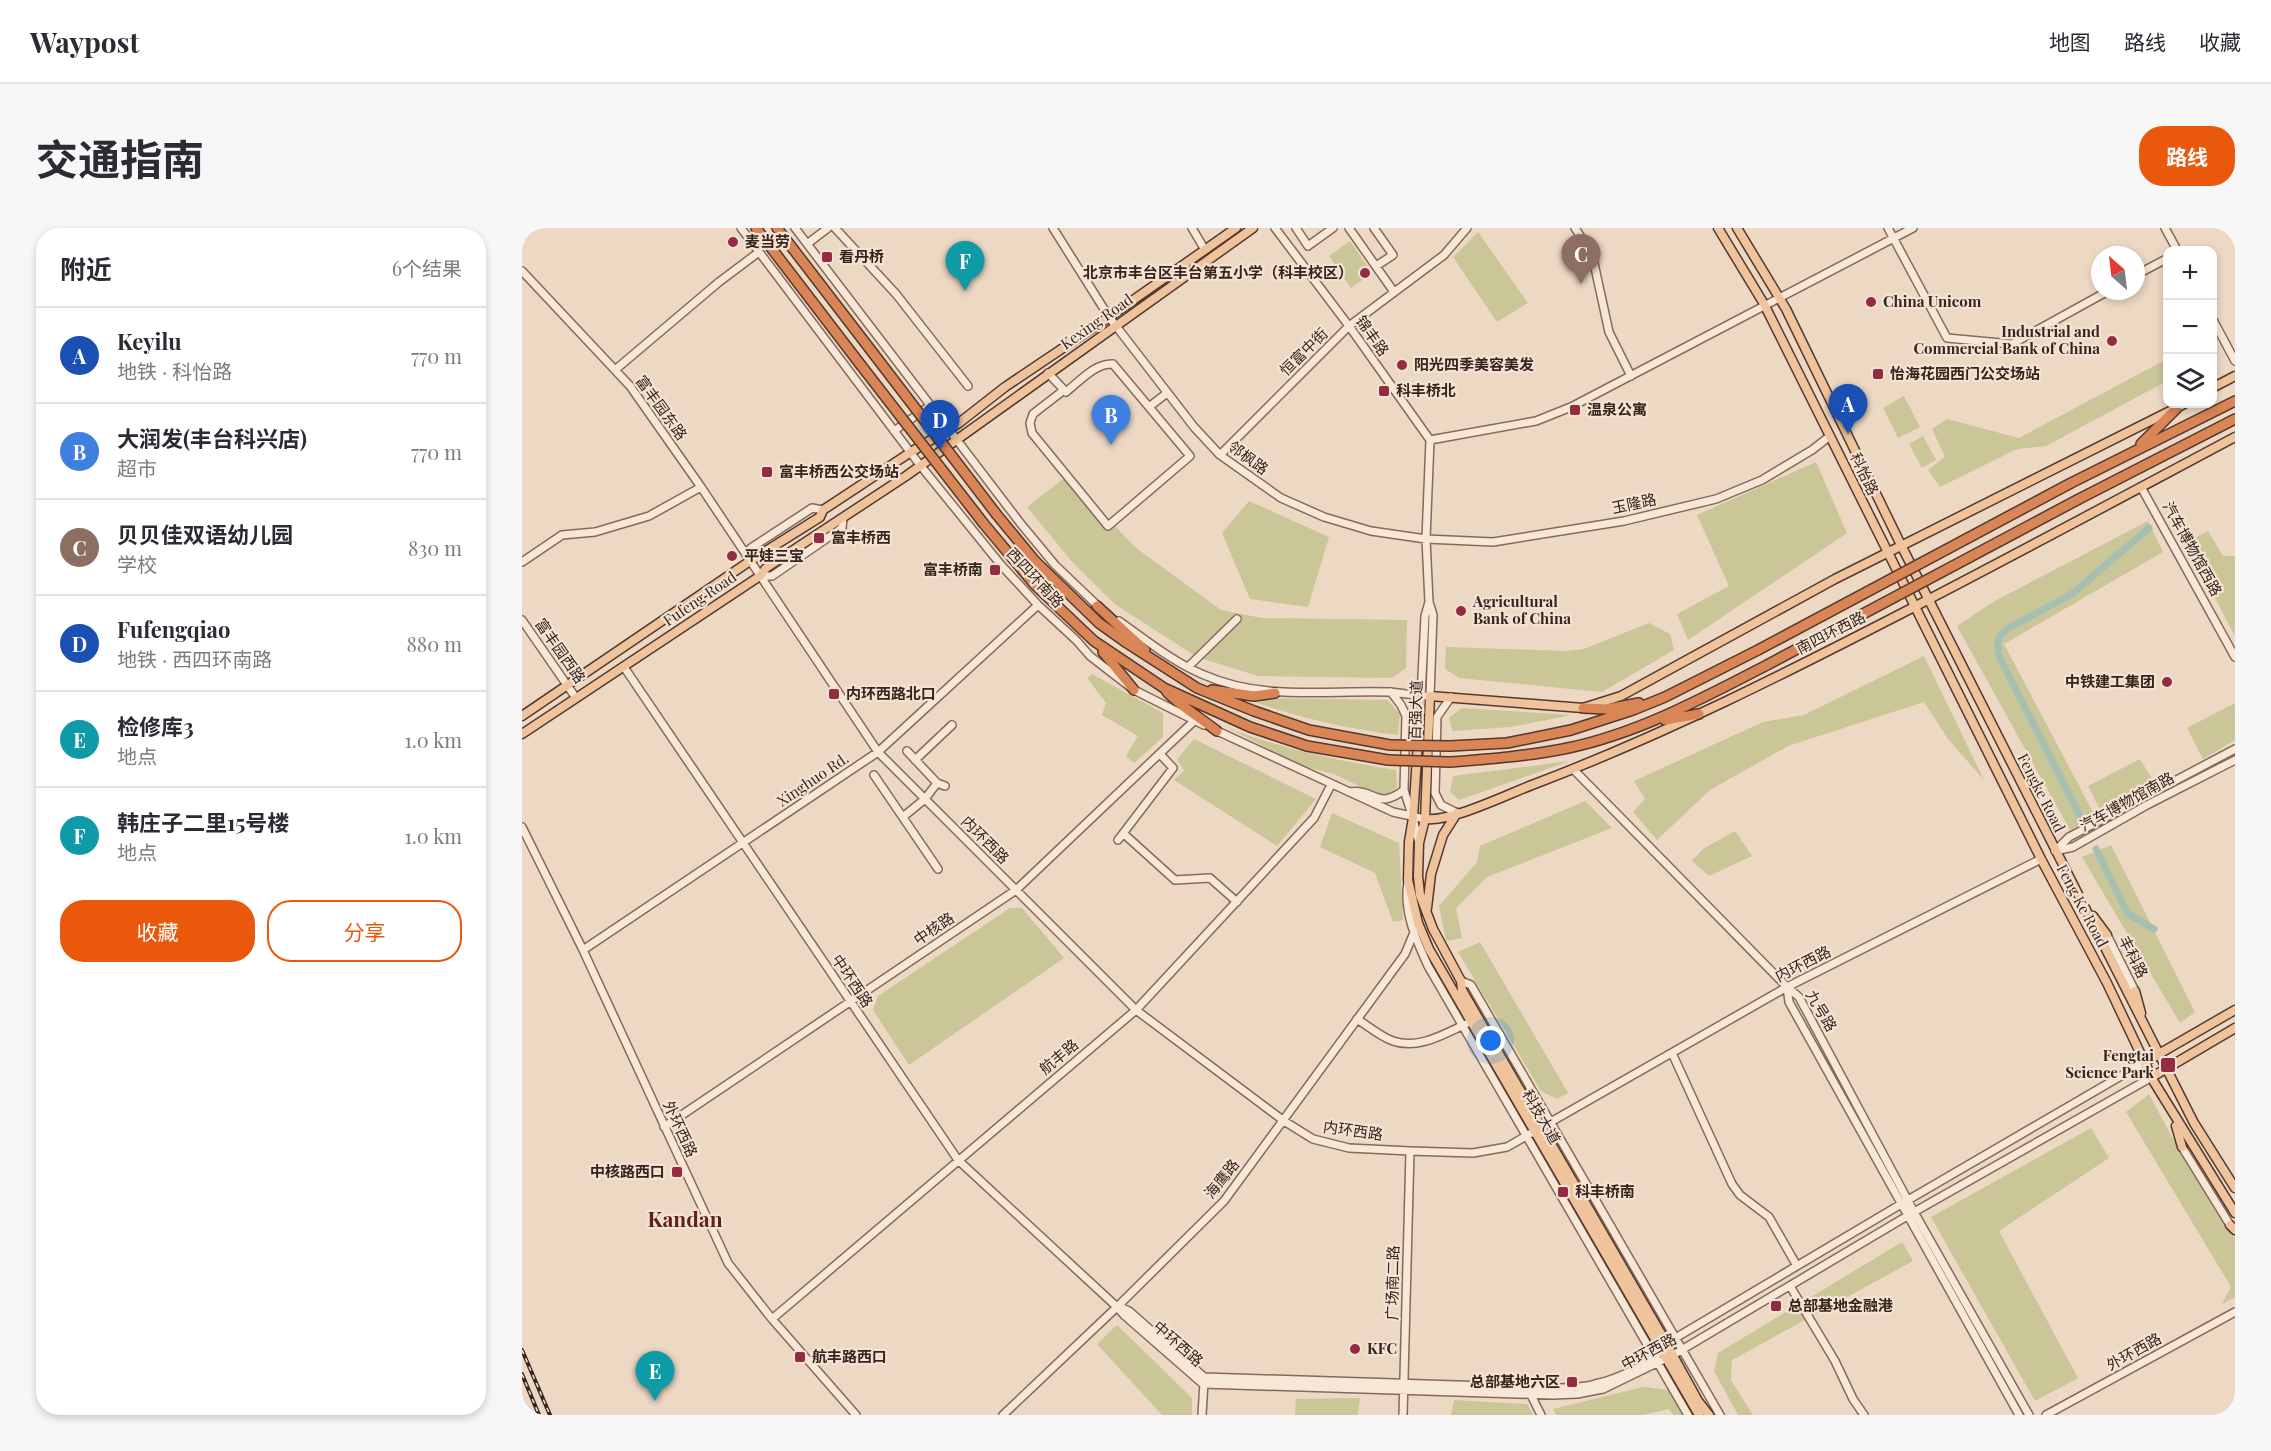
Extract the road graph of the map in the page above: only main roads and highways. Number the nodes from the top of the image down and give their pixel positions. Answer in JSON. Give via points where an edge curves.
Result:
{"nodes":[{"id":1,"x":756,"y":228,"type":"edge"},
{"id":2,"x":777,"y":228,"type":"edge"},
{"id":3,"x":1236,"y":228,"type":"edge"},
{"id":4,"x":1253,"y":228,"type":"edge"},
{"id":5,"x":1718,"y":228,"type":"edge"},
{"id":6,"x":1737,"y":228,"type":"edge"},
{"id":7,"x":2235,"y":376,"type":"edge"},
{"id":8,"x":2217,"y":385,"type":"edge"},
{"id":9,"x":2235,"y":401,"type":"edge"},
{"id":10,"x":2176,"y":408,"type":"edge"},
{"id":11,"x":2178,"y":408,"type":"edge"},
{"id":12,"x":2235,"y":419,"type":"edge"},
{"id":13,"x":2235,"y":437,"type":"edge"},
{"id":14,"x":2135,"y":450,"type":"junction"},
{"id":15,"x":911,"y":452,"type":"joint"},
{"id":16,"x":920,"y":465,"type":"joint"},
{"id":17,"x":1901,"y":545,"type":"junction"},
{"id":18,"x":1887,"y":552,"type":"junction"},
{"id":19,"x":1928,"y":600,"type":"junction"},
{"id":20,"x":1097,"y":606,"type":"road end"},
{"id":21,"x":1915,"y":607,"type":"junction"},
{"id":22,"x":1094,"y":641,"type":"junction"},
{"id":23,"x":1167,"y":670,"type":"junction"},
{"id":24,"x":1164,"y":688,"type":"junction"},
{"id":25,"x":1197,"y":688,"type":"junction"},
{"id":26,"x":1134,"y":690,"type":"road end"},
{"id":27,"x":1275,"y":693,"type":"road end"},
{"id":28,"x":1426,"y":696,"type":"junction"},
{"id":29,"x":1665,"y":697,"type":"junction"},
{"id":30,"x":1583,"y":708,"type":"junction"},
{"id":31,"x":1699,"y":714,"type":"junction"},
{"id":32,"x":522,"y":716,"type":"edge"},
{"id":33,"x":1645,"y":724,"type":"junction"},
{"id":34,"x":1217,"y":730,"type":"road end"},
{"id":35,"x":522,"y":734,"type":"edge"},
{"id":36,"x":1457,"y":813,"type":"junction"},
{"id":37,"x":1413,"y":818,"type":"joint"},
{"id":38,"x":1425,"y":819,"type":"junction"},
{"id":39,"x":2085,"y":909,"type":"junction"},
{"id":40,"x":1427,"y":912,"type":"junction"},
{"id":41,"x":2107,"y":935,"type":"road end"},
{"id":42,"x":2135,"y":991,"type":"road end"},
{"id":43,"x":2235,"y":1010,"type":"edge"},
{"id":44,"x":2144,"y":1025,"type":"junction"},
{"id":45,"x":2235,"y":1028,"type":"edge"},
{"id":46,"x":2159,"y":1055,"type":"junction"},
{"id":47,"x":2145,"y":1062,"type":"junction"},
{"id":48,"x":2166,"y":1069,"type":"junction"},
{"id":49,"x":2152,"y":1077,"type":"junction"},
{"id":50,"x":2172,"y":1114,"type":"junction"},
{"id":51,"x":1534,"y":1132,"type":"junction"},
{"id":52,"x":2182,"y":1147,"type":"road end"},
{"id":53,"x":2235,"y":1188,"type":"edge"},
{"id":54,"x":2235,"y":1213,"type":"edge"},
{"id":55,"x":1663,"y":1354,"type":"junction"},
{"id":56,"x":1699,"y":1415,"type":"edge"},
{"id":57,"x":1709,"y":1415,"type":"edge"}],
"edges":[{"from":1,"to":22,"type":"highway","name":"西四环南路","bridge":true,"via":[[984,524],[1035,585]]},
{"from":2,"to":23,"type":"highway","name":"西四环南路","bridge":true,"via":[[1035,561],[1099,623]]},
{"from":3,"to":15,"type":"main road","name":"Kexing Road"},
{"from":4,"to":16,"type":"main road","name":"Kexing Road"},
{"from":5,"to":18,"type":"main road","name":"科怡路","via":[[1764,304]]},
{"from":6,"to":17,"type":"main road","name":"科怡路","via":[[1779,296]]},
{"from":7,"to":8,"type":"main road"},
{"from":9,"to":14,"type":"highway"},
{"from":10,"to":17,"type":"main road"},
{"from":11,"to":14,"type":"highway"},
{"from":12,"to":33,"type":"highway","bridge":true,"via":[[1767,665]]},
{"from":13,"to":19,"type":"main road","name":"南四环西路"},
{"from":14,"to":29,"type":"highway","bridge":true},
{"from":15,"to":32,"type":"main road","name":"Fufeng Road"},
{"from":16,"to":35,"type":"main road","name":"Fufeng Road"},
{"from":17,"to":18,"type":"main road"},
{"from":17,"to":19,"type":"main road","name":"科怡路"},
{"from":18,"to":21,"type":"main road","name":"科怡路"},
{"from":18,"to":30,"type":"main road","via":[[1621,696]]},
{"from":19,"to":21,"type":"main road","name":"南四环西路"},
{"from":19,"to":39,"type":"main road","name":"Fengke Road"},
{"from":20,"to":23,"type":"highway"},
{"from":21,"to":31,"type":"main road","name":"南四环西路"},
{"from":21,"to":47,"type":"main road","name":"Feng Ke Road"},
{"from":22,"to":24,"type":"highway","name":"西四环南路"},
{"from":22,"to":26,"type":"highway"},
{"from":23,"to":25,"type":"highway","name":"西四环南路"},
{"from":24,"to":33,"type":"highway","name":"西四环南路","bridge":true,"via":[[1250,727],[1306,746],[1388,760],[1450,762],[1539,754]]},
{"from":24,"to":34,"type":"highway","via":[[1182,708]]},
{"from":25,"to":27,"type":"highway","via":[[1254,696]]},
{"from":25,"to":29,"type":"highway","name":"西四环南路","bridge":true,"via":[[1309,730],[1390,745],[1507,743],[1570,730]]},
{"from":28,"to":30,"type":"main road"},
{"from":28,"to":37,"type":"main road","name":"百强大道"},
{"from":28,"to":38,"type":"main road","name":"百强大道"},
{"from":29,"to":30,"type":"highway","via":[[1607,709]]},
{"from":31,"to":33,"type":"highway"},
{"from":31,"to":36,"type":"main road","name":"南四环西路","via":[[1573,769]]},
{"from":36,"to":38,"type":"main road","name":"南四环西路","via":[[1436,820]]},
{"from":36,"to":40,"type":"main road","via":[[1443,835],[1428,892]]},
{"from":37,"to":51,"type":"main road","name":"科技大道","via":[[1408,880],[1418,923],[1467,1023]]},
{"from":38,"to":40,"type":"main road","name":"科技大道","via":[[1419,843],[1418,876]]},
{"from":39,"to":41,"type":"main road"},
{"from":39,"to":44,"type":"main road","name":"Fengke Road"},
{"from":40,"to":51,"type":"main road","name":"科技大道"},
{"from":42,"to":44,"type":"main road"},
{"from":43,"to":46,"type":"main road"},
{"from":44,"to":46,"type":"main road","name":"Fengke Road"},
{"from":45,"to":48,"type":"main road"},
{"from":46,"to":47,"type":"main road"},
{"from":46,"to":48,"type":"main road","name":"Fengke Road"},
{"from":47,"to":49,"type":"main road","name":"Feng Ke Road"},
{"from":48,"to":49,"type":"main road"},
{"from":48,"to":53,"type":"main road","name":"Fengke Road"},
{"from":49,"to":50,"type":"main road","name":"Feng Ke Road"},
{"from":50,"to":52,"type":"main road"},
{"from":50,"to":54,"type":"main road","name":"Feng Ke Road"},
{"from":51,"to":55,"type":"main road","name":"科技大道"},
{"from":55,"to":56,"type":"main road","name":"科技大道"},
{"from":55,"to":57,"type":"main road","name":"科技大道"}]}
